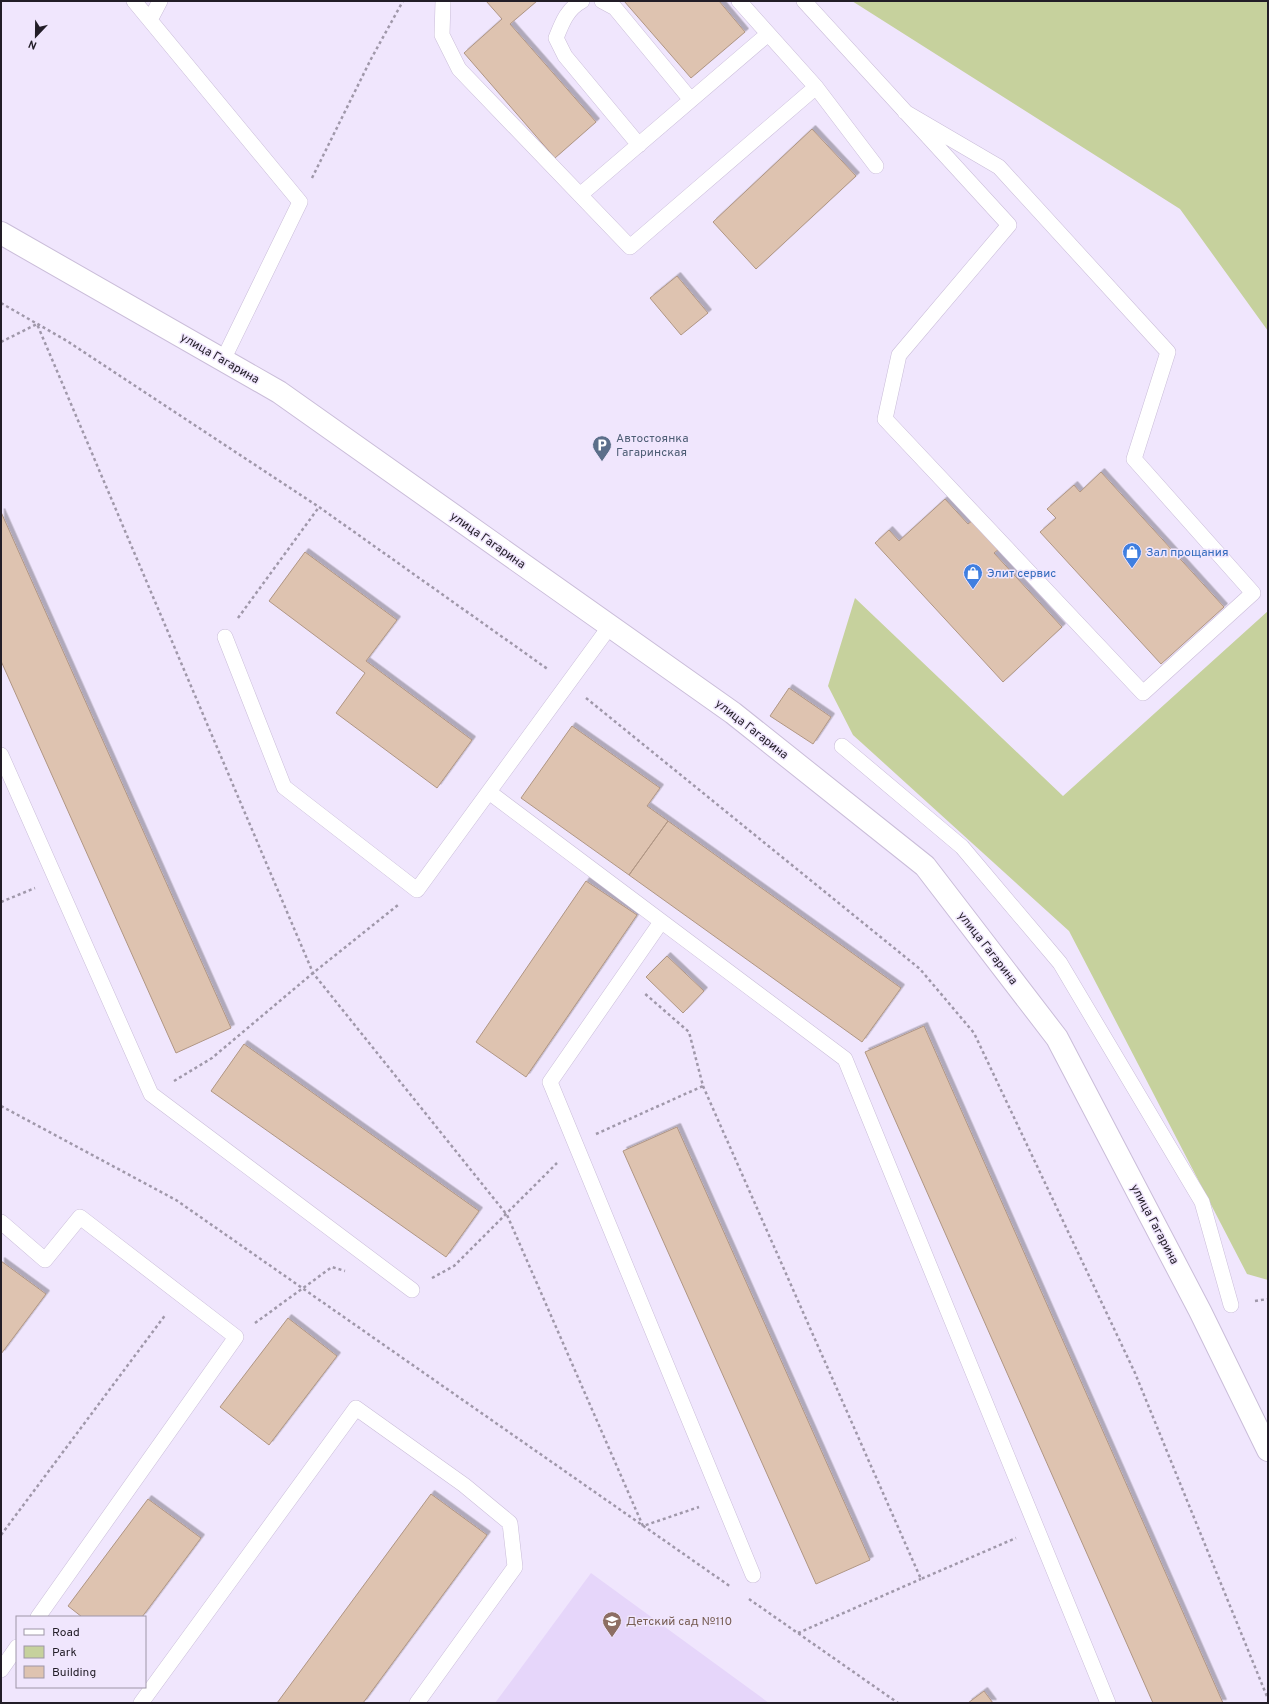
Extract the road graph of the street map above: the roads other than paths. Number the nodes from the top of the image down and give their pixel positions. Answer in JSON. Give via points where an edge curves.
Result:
{"nodes":[{"id":1,"x":134,"y":1,"type":"edge"},
{"id":2,"x":160,"y":1,"type":"edge"},
{"id":3,"x":443,"y":1,"type":"edge"},
{"id":4,"x":582,"y":1,"type":"edge"},
{"id":5,"x":602,"y":1,"type":"edge"},
{"id":6,"x":739,"y":1,"type":"edge"},
{"id":7,"x":804,"y":1,"type":"edge"},
{"id":8,"x":150,"y":20,"type":"junction"},
{"id":9,"x":768,"y":34,"type":"junction"},
{"id":10,"x":816,"y":87,"type":"junction"},
{"id":11,"x":691,"y":100,"type":"junction"},
{"id":12,"x":905,"y":112,"type":"junction"},
{"id":13,"x":639,"y":145,"type":"junction"},
{"id":14,"x":876,"y":166,"type":"dead end"},
{"id":15,"x":580,"y":196,"type":"junction"},
{"id":16,"x":1,"y":233,"type":"edge"},
{"id":17,"x":223,"y":360,"type":"junction"},
{"id":18,"x":610,"y":626,"type":"junction"},
{"id":19,"x":225,"y":637,"type":"road end"},
{"id":20,"x":842,"y":746,"type":"dead end"},
{"id":21,"x":1,"y":755,"type":"edge"},
{"id":22,"x":489,"y":792,"type":"junction"},
{"id":23,"x":661,"y":922,"type":"junction"},
{"id":24,"x":1,"y":1222,"type":"edge"},
{"id":25,"x":412,"y":1290,"type":"road end"},
{"id":26,"x":1231,"y":1304,"type":"dead end"},
{"id":27,"x":1268,"y":1450,"type":"edge"},
{"id":28,"x":753,"y":1575,"type":"dead end"},
{"id":29,"x":39,"y":1616,"type":"edge"},
{"id":30,"x":16,"y":1648,"type":"edge"},
{"id":31,"x":1,"y":1670,"type":"edge"},
{"id":32,"x":141,"y":1703,"type":"edge"},
{"id":33,"x":417,"y":1703,"type":"edge"},
{"id":34,"x":1108,"y":1703,"type":"edge"}],
"edges":[{"from":1,"to":8,"type":"lane"},
{"from":2,"to":8,"type":"lane"},
{"from":3,"to":15,"type":"lane","via":[[442,35],[459,69]]},
{"from":4,"to":13,"type":"lane","via":[[572,6],[556,38],[565,56]]},
{"from":5,"to":11,"type":"lane","via":[[615,8]]},
{"from":6,"to":9,"type":"lane"},
{"from":7,"to":12,"type":"lane"},
{"from":8,"to":17,"type":"lane","via":[[300,202]]},
{"from":9,"to":10,"type":"lane"},
{"from":9,"to":11,"type":"lane"},
{"from":10,"to":14,"type":"lane"},
{"from":10,"to":15,"type":"lane","via":[[630,247]]},
{"from":11,"to":13,"type":"lane"},
{"from":12,"to":12,"type":"lane","via":[[1009,225],[899,355],[885,418],[1143,693],[1253,593],[1134,458],[1168,352],[999,167]]},
{"from":13,"to":15,"type":"lane"},
{"from":16,"to":17,"type":"street","name":"улица Гагарина"},
{"from":17,"to":18,"type":"street","name":"улица Гагарина","via":[[278,392]]},
{"from":18,"to":22,"type":"lane"},
{"from":18,"to":27,"type":"street","name":"улица Гагарина","via":[[733,713],[924,866],[1058,1038],[1200,1311]]},
{"from":19,"to":22,"type":"lane","via":[[284,787],[417,890]]},
{"from":20,"to":26,"type":"lane","via":[[962,847],[1060,963],[1202,1202]]},
{"from":21,"to":25,"type":"lane","via":[[151,1094]]},
{"from":22,"to":23,"type":"lane"},
{"from":23,"to":28,"type":"lane","via":[[550,1082]]},
{"from":23,"to":34,"type":"lane","via":[[845,1059]]},
{"from":24,"to":29,"type":"lane","via":[[45,1260],[80,1216],[236,1337]]},
{"from":30,"to":31,"type":"lane"},
{"from":32,"to":33,"type":"lane","via":[[356,1408],[464,1485],[510,1523],[515,1567]]}]}
